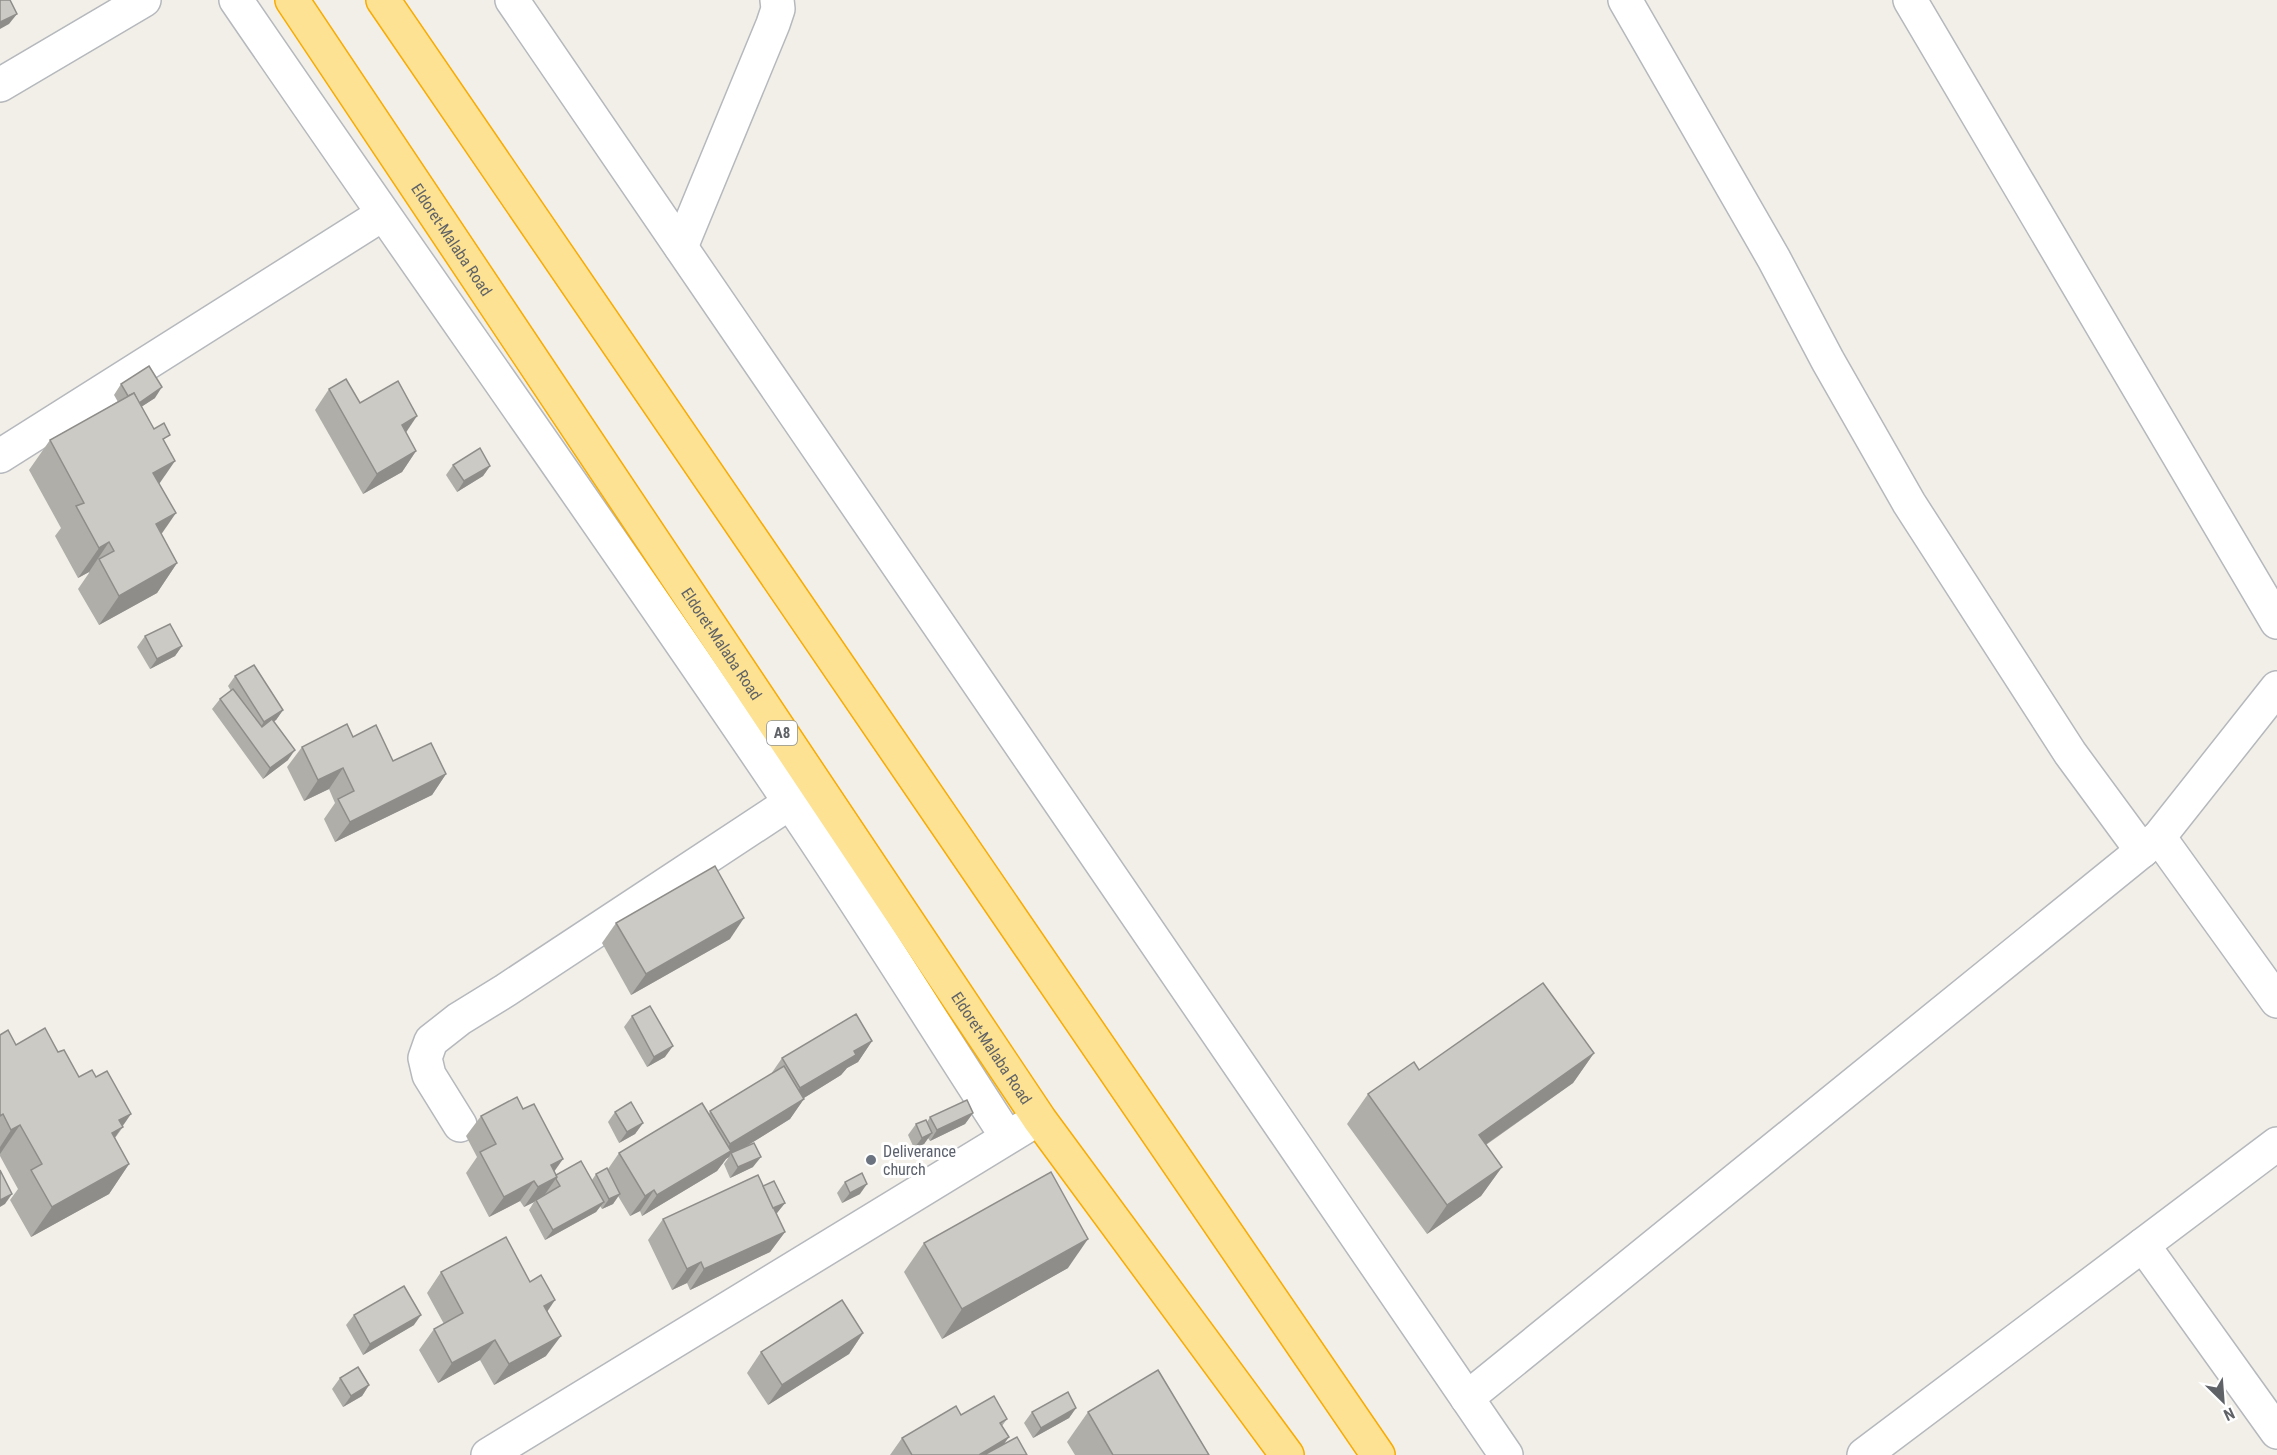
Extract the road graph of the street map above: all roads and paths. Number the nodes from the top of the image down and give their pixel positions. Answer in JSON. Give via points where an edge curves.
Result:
{"nodes":[{"id":1,"x":144,"y":0,"type":"edge"},
{"id":2,"x":237,"y":0,"type":"edge"},
{"id":3,"x":292,"y":0,"type":"edge"},
{"id":4,"x":383,"y":0,"type":"edge"},
{"id":5,"x":512,"y":0,"type":"edge"},
{"id":6,"x":777,"y":0,"type":"edge"},
{"id":7,"x":1625,"y":0,"type":"edge"},
{"id":8,"x":1910,"y":0,"type":"edge"},
{"id":9,"x":0,"y":85,"type":"edge"},
{"id":10,"x":383,"y":214,"type":"junction"},
{"id":11,"x":681,"y":247,"type":"junction"},
{"id":12,"x":0,"y":456,"type":"edge"},
{"id":13,"x":2277,"y":622,"type":"edge"},
{"id":14,"x":2277,"y":688,"type":"edge"},
{"id":15,"x":791,"y":802,"type":"junction"},
{"id":16,"x":2150,"y":844,"type":"junction"},
{"id":17,"x":2277,"y":1001,"type":"edge"},
{"id":18,"x":1040,"y":1120,"type":"junction"},
{"id":19,"x":460,"y":1125,"type":"dead end"},
{"id":20,"x":1006,"y":1137,"type":"junction"},
{"id":21,"x":2277,"y":1144,"type":"edge"},
{"id":22,"x":2143,"y":1245,"type":"junction"},
{"id":23,"x":1467,"y":1398,"type":"junction"},
{"id":24,"x":2277,"y":1432,"type":"edge"},
{"id":25,"x":488,"y":1455,"type":"edge"},
{"id":26,"x":1287,"y":1455,"type":"edge"},
{"id":27,"x":1378,"y":1455,"type":"edge"},
{"id":28,"x":1506,"y":1455,"type":"edge"},
{"id":29,"x":1864,"y":1455,"type":"edge"}],
"edges":[{"from":1,"to":9,"type":"street"},
{"from":2,"to":10,"type":"street"},
{"from":3,"to":18,"type":"highway","name":"Eldoret-Malaba Road","number":"A8"},
{"from":4,"to":27,"type":"highway"},
{"from":5,"to":11,"type":"street"},
{"from":6,"to":11,"type":"street","via":[[773,24]]},
{"from":7,"to":16,"type":"street","via":[[1909,502],[2070,753]]},
{"from":8,"to":13,"type":"street"},
{"from":10,"to":12,"type":"street"},
{"from":10,"to":15,"type":"street"},
{"from":11,"to":23,"type":"street"},
{"from":14,"to":16,"type":"street"},
{"from":15,"to":19,"type":"street","via":[[431,1041],[425,1058],[429,1075]]},
{"from":15,"to":20,"type":"street"},
{"from":16,"to":17,"type":"street"},
{"from":16,"to":23,"type":"street"},
{"from":18,"to":20,"type":"street"},
{"from":18,"to":26,"type":"highway","name":"Eldoret-Malaba Road","number":"A8"},
{"from":20,"to":25,"type":"street"},
{"from":21,"to":22,"type":"street"},
{"from":22,"to":24,"type":"street"},
{"from":22,"to":29,"type":"street"},
{"from":23,"to":28,"type":"street"}]}
